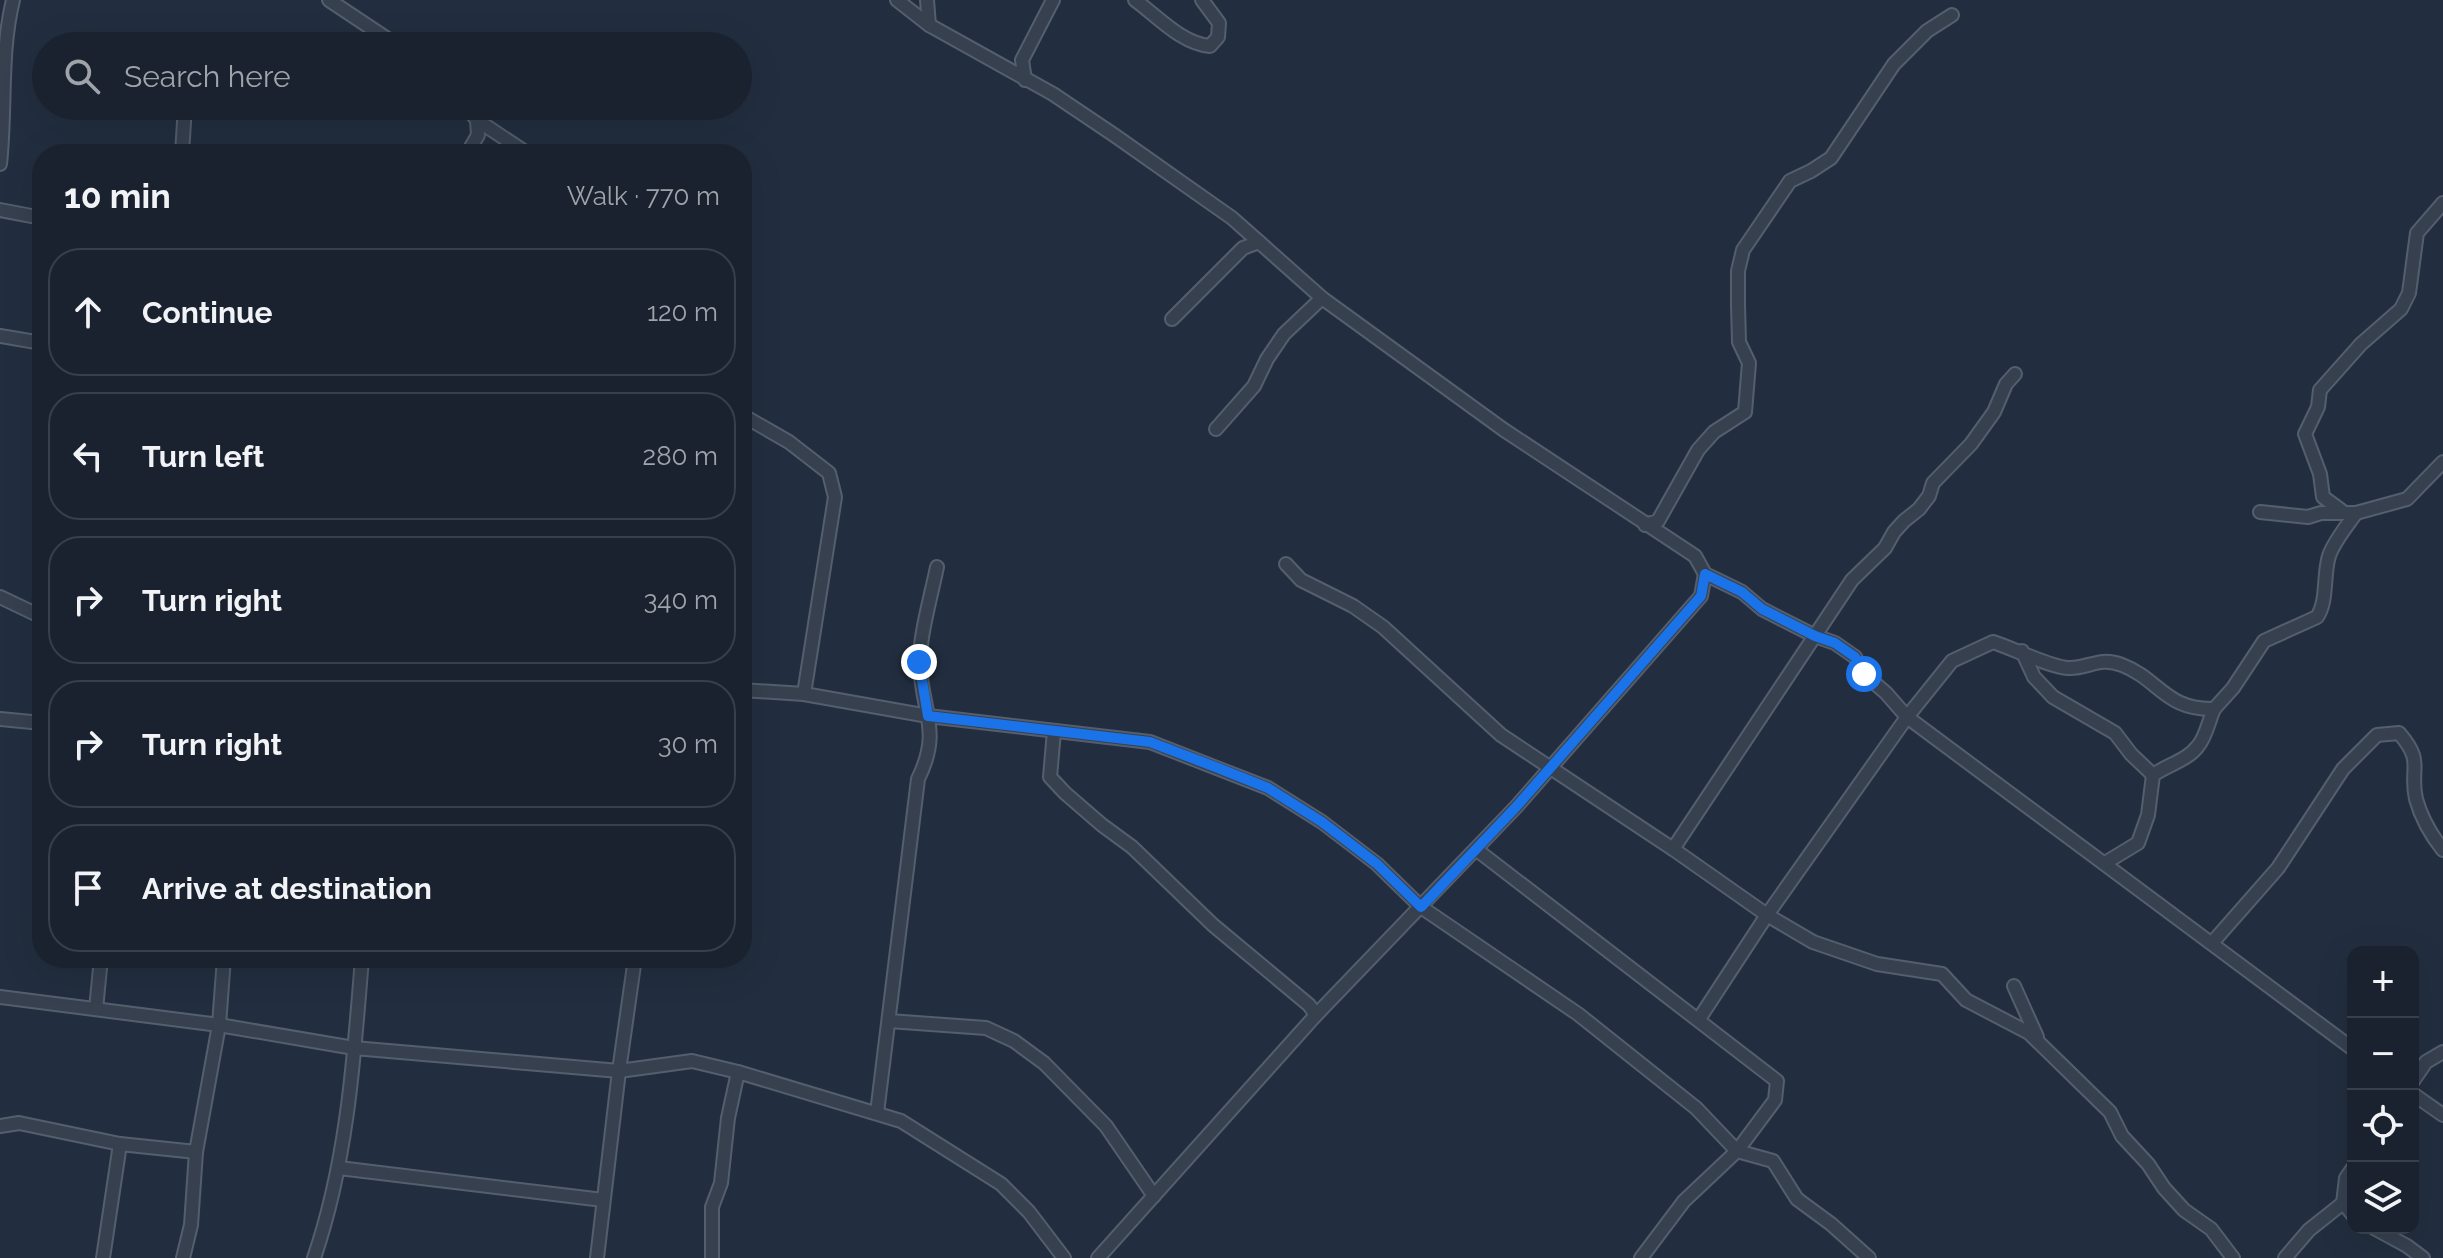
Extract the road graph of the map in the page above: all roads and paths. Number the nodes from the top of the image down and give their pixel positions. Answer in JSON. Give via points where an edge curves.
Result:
{"nodes":[{"id":1,"x":13,"y":0,"type":"edge"},
{"id":2,"x":329,"y":0,"type":"edge"},
{"id":3,"x":897,"y":0,"type":"edge"},
{"id":4,"x":927,"y":0,"type":"edge"},
{"id":5,"x":1053,"y":0,"type":"edge"},
{"id":6,"x":1135,"y":0,"type":"edge"},
{"id":7,"x":1202,"y":0,"type":"edge"},
{"id":8,"x":1952,"y":15,"type":"dead end"},
{"id":9,"x":929,"y":25,"type":"junction"},
{"id":10,"x":377,"y":32,"type":"edge"},
{"id":11,"x":1025,"y":80,"type":"junction"},
{"id":12,"x":184,"y":120,"type":"edge"},
{"id":13,"x":477,"y":120,"type":"joint"},
{"id":14,"x":183,"y":144,"type":"edge"},
{"id":15,"x":473,"y":144,"type":"edge"},
{"id":16,"x":513,"y":144,"type":"edge"},
{"id":17,"x":0,"y":164,"type":"edge"},
{"id":18,"x":2443,"y":203,"type":"edge"},
{"id":19,"x":0,"y":210,"type":"edge"},
{"id":20,"x":32,"y":216,"type":"edge"},
{"id":21,"x":1259,"y":242,"type":"junction"},
{"id":22,"x":1322,"y":298,"type":"junction"},
{"id":23,"x":1172,"y":319,"type":"dead end"},
{"id":24,"x":0,"y":336,"type":"edge"},
{"id":25,"x":32,"y":341,"type":"edge"},
{"id":26,"x":2015,"y":374,"type":"dead end"},
{"id":27,"x":752,"y":421,"type":"edge"},
{"id":28,"x":1216,"y":429,"type":"dead end"},
{"id":29,"x":2443,"y":462,"type":"edge"},
{"id":30,"x":2342,"y":511,"type":"junction"},
{"id":31,"x":2260,"y":512,"type":"dead end"},
{"id":32,"x":2356,"y":513,"type":"junction"},
{"id":33,"x":1645,"y":525,"type":"junction"},
{"id":34,"x":1286,"y":564,"type":"dead end"},
{"id":35,"x":937,"y":567,"type":"dead end"},
{"id":36,"x":1705,"y":574,"type":"junction"},
{"id":37,"x":0,"y":597,"type":"edge"},
{"id":38,"x":32,"y":612,"type":"edge"},
{"id":39,"x":1815,"y":636,"type":"junction"},
{"id":40,"x":2022,"y":651,"type":"junction"},
{"id":41,"x":752,"y":691,"type":"edge"},
{"id":42,"x":804,"y":694,"type":"junction"},
{"id":43,"x":2214,"y":709,"type":"junction"},
{"id":44,"x":928,"y":716,"type":"junction"},
{"id":45,"x":1907,"y":717,"type":"junction"},
{"id":46,"x":0,"y":719,"type":"edge"},
{"id":47,"x":32,"y":722,"type":"edge"},
{"id":48,"x":1054,"y":731,"type":"junction"},
{"id":49,"x":1550,"y":768,"type":"junction"},
{"id":50,"x":2153,"y":775,"type":"junction"},
{"id":51,"x":1673,"y":849,"type":"junction"},
{"id":52,"x":1477,"y":850,"type":"junction"},
{"id":53,"x":2443,"y":850,"type":"edge"},
{"id":54,"x":2105,"y":863,"type":"junction"},
{"id":55,"x":1421,"y":907,"type":"junction"},
{"id":56,"x":1767,"y":915,"type":"junction"},
{"id":57,"x":2212,"y":943,"type":"junction"},
{"id":58,"x":100,"y":968,"type":"edge"},
{"id":59,"x":223,"y":968,"type":"edge"},
{"id":60,"x":361,"y":968,"type":"edge"},
{"id":61,"x":634,"y":968,"type":"edge"},
{"id":62,"x":2014,"y":986,"type":"dead end"},
{"id":63,"x":0,"y":997,"type":"edge"},
{"id":64,"x":96,"y":1009,"type":"junction"},
{"id":65,"x":1316,"y":1015,"type":"junction"},
{"id":66,"x":1699,"y":1019,"type":"junction"},
{"id":67,"x":889,"y":1021,"type":"junction"},
{"id":68,"x":219,"y":1025,"type":"junction"},
{"id":69,"x":2040,"y":1043,"type":"junction"},
{"id":70,"x":2347,"y":1044,"type":"edge"},
{"id":71,"x":354,"y":1048,"type":"junction"},
{"id":72,"x":2443,"y":1052,"type":"edge"},
{"id":73,"x":619,"y":1071,"type":"junction"},
{"id":74,"x":738,"y":1072,"type":"junction"},
{"id":75,"x":2419,"y":1072,"type":"edge"},
{"id":76,"x":2419,"y":1098,"type":"edge"},
{"id":77,"x":877,"y":1113,"type":"junction"},
{"id":78,"x":2443,"y":1115,"type":"edge"},
{"id":79,"x":0,"y":1126,"type":"edge"},
{"id":80,"x":120,"y":1144,"type":"junction"},
{"id":81,"x":1737,"y":1151,"type":"junction"},
{"id":82,"x":196,"y":1152,"type":"junction"},
{"id":83,"x":339,"y":1168,"type":"junction"},
{"id":84,"x":2347,"y":1177,"type":"edge"},
{"id":85,"x":1154,"y":1196,"type":"junction"},
{"id":86,"x":603,"y":1200,"type":"junction"},
{"id":87,"x":2343,"y":1203,"type":"junction"},
{"id":88,"x":2347,"y":1208,"type":"edge"},
{"id":89,"x":2385,"y":1234,"type":"edge"},
{"id":90,"x":103,"y":1258,"type":"edge"},
{"id":91,"x":183,"y":1258,"type":"edge"},
{"id":92,"x":314,"y":1258,"type":"edge"},
{"id":93,"x":597,"y":1258,"type":"edge"},
{"id":94,"x":712,"y":1258,"type":"edge"},
{"id":95,"x":1064,"y":1258,"type":"edge"},
{"id":96,"x":1098,"y":1258,"type":"edge"},
{"id":97,"x":1641,"y":1258,"type":"edge"},
{"id":98,"x":1869,"y":1258,"type":"edge"},
{"id":99,"x":2233,"y":1258,"type":"edge"},
{"id":100,"x":2285,"y":1258,"type":"edge"},
{"id":101,"x":2423,"y":1258,"type":"edge"}],
"edges":[{"from":1,"to":17,"type":"street","via":[[0,75]]},
{"from":2,"to":10,"type":"street"},
{"from":3,"to":9,"type":"street"},
{"from":4,"to":9,"type":"street"},
{"from":5,"to":11,"type":"street","via":[[1022,60]]},
{"from":6,"to":7,"type":"street","via":[[1181,35],[1210,46],[1218,37],[1219,23]]},
{"from":8,"to":33,"type":"street","via":[[1894,64],[1831,158],[1790,181],[1743,250],[1738,305],[1739,342],[1749,363],[1745,412],[1698,450],[1658,521]]},
{"from":9,"to":11,"type":"street"},
{"from":11,"to":21,"type":"street","via":[[1114,135]]},
{"from":12,"to":14,"type":"street"},
{"from":13,"to":15,"type":"street"},
{"from":13,"to":16,"type":"street"},
{"from":18,"to":30,"type":"street","via":[[2417,233],[2409,293],[2401,309],[2320,390],[2308,424],[2305,434],[2323,497]]},
{"from":19,"to":20,"type":"street"},
{"from":21,"to":22,"type":"street"},
{"from":21,"to":23,"type":"street","via":[[1243,248]]},
{"from":22,"to":28,"type":"street","via":[[1284,334],[1254,386]]},
{"from":22,"to":33,"type":"street"},
{"from":24,"to":25,"type":"street"},
{"from":26,"to":39,"type":"street","via":[[1971,444],[1852,580]]},
{"from":27,"to":42,"type":"street","via":[[829,473],[835,497]]},
{"from":29,"to":32,"type":"street","via":[[2407,499]]},
{"from":30,"to":31,"type":"street","via":[[2308,517]]},
{"from":30,"to":32,"type":"street"},
{"from":32,"to":43,"type":"street","via":[[2330,553],[2317,617],[2264,641]]},
{"from":33,"to":36,"type":"street","via":[[1695,556]]},
{"from":34,"to":49,"type":"street","via":[[1301,580],[1383,627],[1501,735]]},
{"from":35,"to":44,"type":"street","via":[[919,662]]},
{"from":36,"to":39,"type":"street"},
{"from":36,"to":49,"type":"street","via":[[1701,596]]},
{"from":37,"to":38,"type":"street"},
{"from":39,"to":45,"type":"street","via":[[1855,657],[1864,674]]},
{"from":39,"to":51,"type":"street"},
{"from":40,"to":43,"type":"street","via":[[2069,668],[2103,660],[2125,666],[2173,701],[2197,710]]},
{"from":40,"to":45,"type":"street","via":[[1993,642],[1952,661]]},
{"from":40,"to":50,"type":"street","via":[[2034,677],[2053,697],[2115,733]]},
{"from":41,"to":42,"type":"street"},
{"from":42,"to":44,"type":"street"},
{"from":43,"to":50,"type":"street","via":[[2199,746]]},
{"from":44,"to":48,"type":"street"},
{"from":44,"to":67,"type":"street","via":[[931,743],[918,779]]},
{"from":45,"to":54,"type":"street"},
{"from":45,"to":56,"type":"street"},
{"from":46,"to":47,"type":"street"},
{"from":48,"to":55,"type":"street","via":[[1150,742],[1268,788],[1377,864]]},
{"from":48,"to":65,"type":"street","via":[[1050,777]]},
{"from":49,"to":51,"type":"street"},
{"from":49,"to":52,"type":"street"},
{"from":50,"to":54,"type":"street","via":[[2138,843]]},
{"from":51,"to":56,"type":"street"},
{"from":52,"to":55,"type":"street"},
{"from":52,"to":66,"type":"street"},
{"from":53,"to":57,"type":"street","via":[[2416,797],[2414,750],[2399,733],[2377,735],[2343,769],[2278,868]]},
{"from":54,"to":57,"type":"street"},
{"from":55,"to":65,"type":"street"},
{"from":55,"to":81,"type":"street","via":[[1578,1014],[1696,1108]]},
{"from":56,"to":66,"type":"street"},
{"from":56,"to":69,"type":"street","via":[[1813,942],[1877,964],[1942,974],[1966,1000]]},
{"from":57,"to":70,"type":"street"},
{"from":58,"to":64,"type":"street"},
{"from":59,"to":68,"type":"street"},
{"from":60,"to":71,"type":"street"},
{"from":61,"to":73,"type":"street"},
{"from":62,"to":69,"type":"street"},
{"from":63,"to":64,"type":"street"},
{"from":64,"to":68,"type":"street"},
{"from":65,"to":85,"type":"street"},
{"from":66,"to":81,"type":"street","via":[[1777,1081],[1775,1100]]},
{"from":67,"to":77,"type":"street"},
{"from":67,"to":85,"type":"street","via":[[986,1028],[1014,1041],[1044,1063],[1106,1126]]},
{"from":68,"to":71,"type":"street"},
{"from":68,"to":82,"type":"street"},
{"from":69,"to":99,"type":"street","via":[[2110,1112],[2122,1136],[2164,1188],[2211,1229]]},
{"from":71,"to":73,"type":"street"},
{"from":71,"to":83,"type":"street"},
{"from":72,"to":75,"type":"street"},
{"from":73,"to":74,"type":"street","via":[[692,1061]]},
{"from":73,"to":86,"type":"street"},
{"from":74,"to":77,"type":"street"},
{"from":74,"to":94,"type":"street","via":[[721,1183],[712,1207]]},
{"from":76,"to":78,"type":"street"},
{"from":77,"to":95,"type":"street","via":[[901,1121],[1001,1184]]},
{"from":79,"to":80,"type":"street","via":[[19,1123]]},
{"from":80,"to":82,"type":"street"},
{"from":80,"to":90,"type":"street"},
{"from":81,"to":97,"type":"street","via":[[1684,1201]]},
{"from":81,"to":98,"type":"street","via":[[1773,1161],[1797,1199]]},
{"from":82,"to":91,"type":"street"},
{"from":83,"to":86,"type":"street"},
{"from":83,"to":92,"type":"street"},
{"from":84,"to":87,"type":"street"},
{"from":85,"to":96,"type":"street"},
{"from":86,"to":93,"type":"street"},
{"from":87,"to":88,"type":"street"},
{"from":87,"to":100,"type":"street"},
{"from":89,"to":101,"type":"street"}]}
